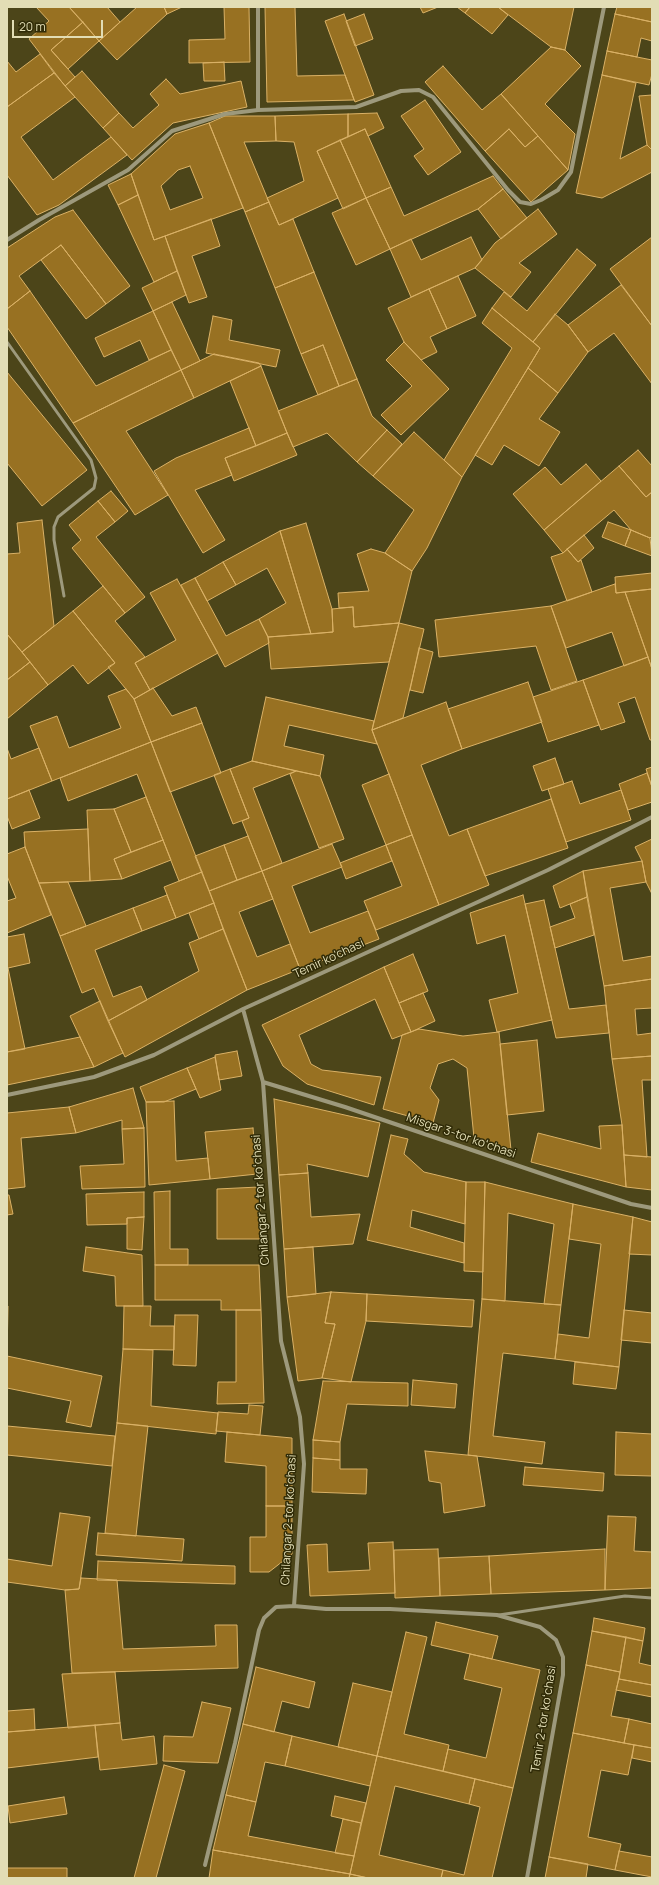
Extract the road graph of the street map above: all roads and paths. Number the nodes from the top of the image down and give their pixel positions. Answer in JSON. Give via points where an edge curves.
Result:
{"nodes":[{"id":1,"x":258,"y":7,"type":"edge"},
{"id":2,"x":604,"y":7,"type":"edge"},
{"id":3,"x":258,"y":110,"type":"junction"},
{"id":4,"x":7,"y":240,"type":"edge"},
{"id":5,"x":7,"y":342,"type":"edge"},
{"id":6,"x":64,"y":596,"type":"dead end"},
{"id":7,"x":652,"y":817,"type":"edge"},
{"id":8,"x":243,"y":1009,"type":"junction"},
{"id":9,"x":263,"y":1082,"type":"junction"},
{"id":10,"x":7,"y":1095,"type":"edge"},
{"id":11,"x":652,"y":1208,"type":"edge"},
{"id":12,"x":652,"y":1598,"type":"edge"},
{"id":13,"x":294,"y":1606,"type":"junction"},
{"id":14,"x":497,"y":1615,"type":"junction"},
{"id":15,"x":205,"y":1865,"type":"dead end"},
{"id":16,"x":527,"y":1878,"type":"edge"}],
"edges":[{"from":1,"to":3,"type":"street"},
{"from":2,"to":3,"type":"street","via":[[571,172],[558,190],[531,204],[520,202],[512,194],[433,97],[420,90],[401,91],[356,107]]},
{"from":3,"to":4,"type":"street","via":[[224,114],[172,131],[128,170]]},
{"from":5,"to":6,"type":"lane","via":[[91,460],[96,478],[94,488],[58,517],[54,527]]},
{"from":7,"to":8,"type":"street","name":"Temir ko'chasi","via":[[548,870]]},
{"from":8,"to":9,"type":"street","name":"Chilangar 2-tor koʻchasi"},
{"from":8,"to":10,"type":"street","name":"Temir ko'chasi","via":[[154,1055],[117,1069],[94,1077]]},
{"from":9,"to":11,"type":"street","name":"Misgar 3-tor koʻchasi","via":[[346,1107],[630,1204]]},
{"from":9,"to":13,"type":"street","name":"Chilangar 2-tor koʻchasi","via":[[281,1341],[300,1417],[304,1464]]},
{"from":12,"to":14,"type":"lane","via":[[625,1596]]},
{"from":13,"to":14,"type":"street","name":"Temir 2-tor koʻchasi"},
{"from":13,"to":15,"type":"street","via":[[276,1607],[264,1618],[259,1630]]},
{"from":14,"to":16,"type":"street","name":"Temir 2-tor koʻchasi","via":[[540,1627],[556,1640],[563,1657],[563,1675]]}]}
